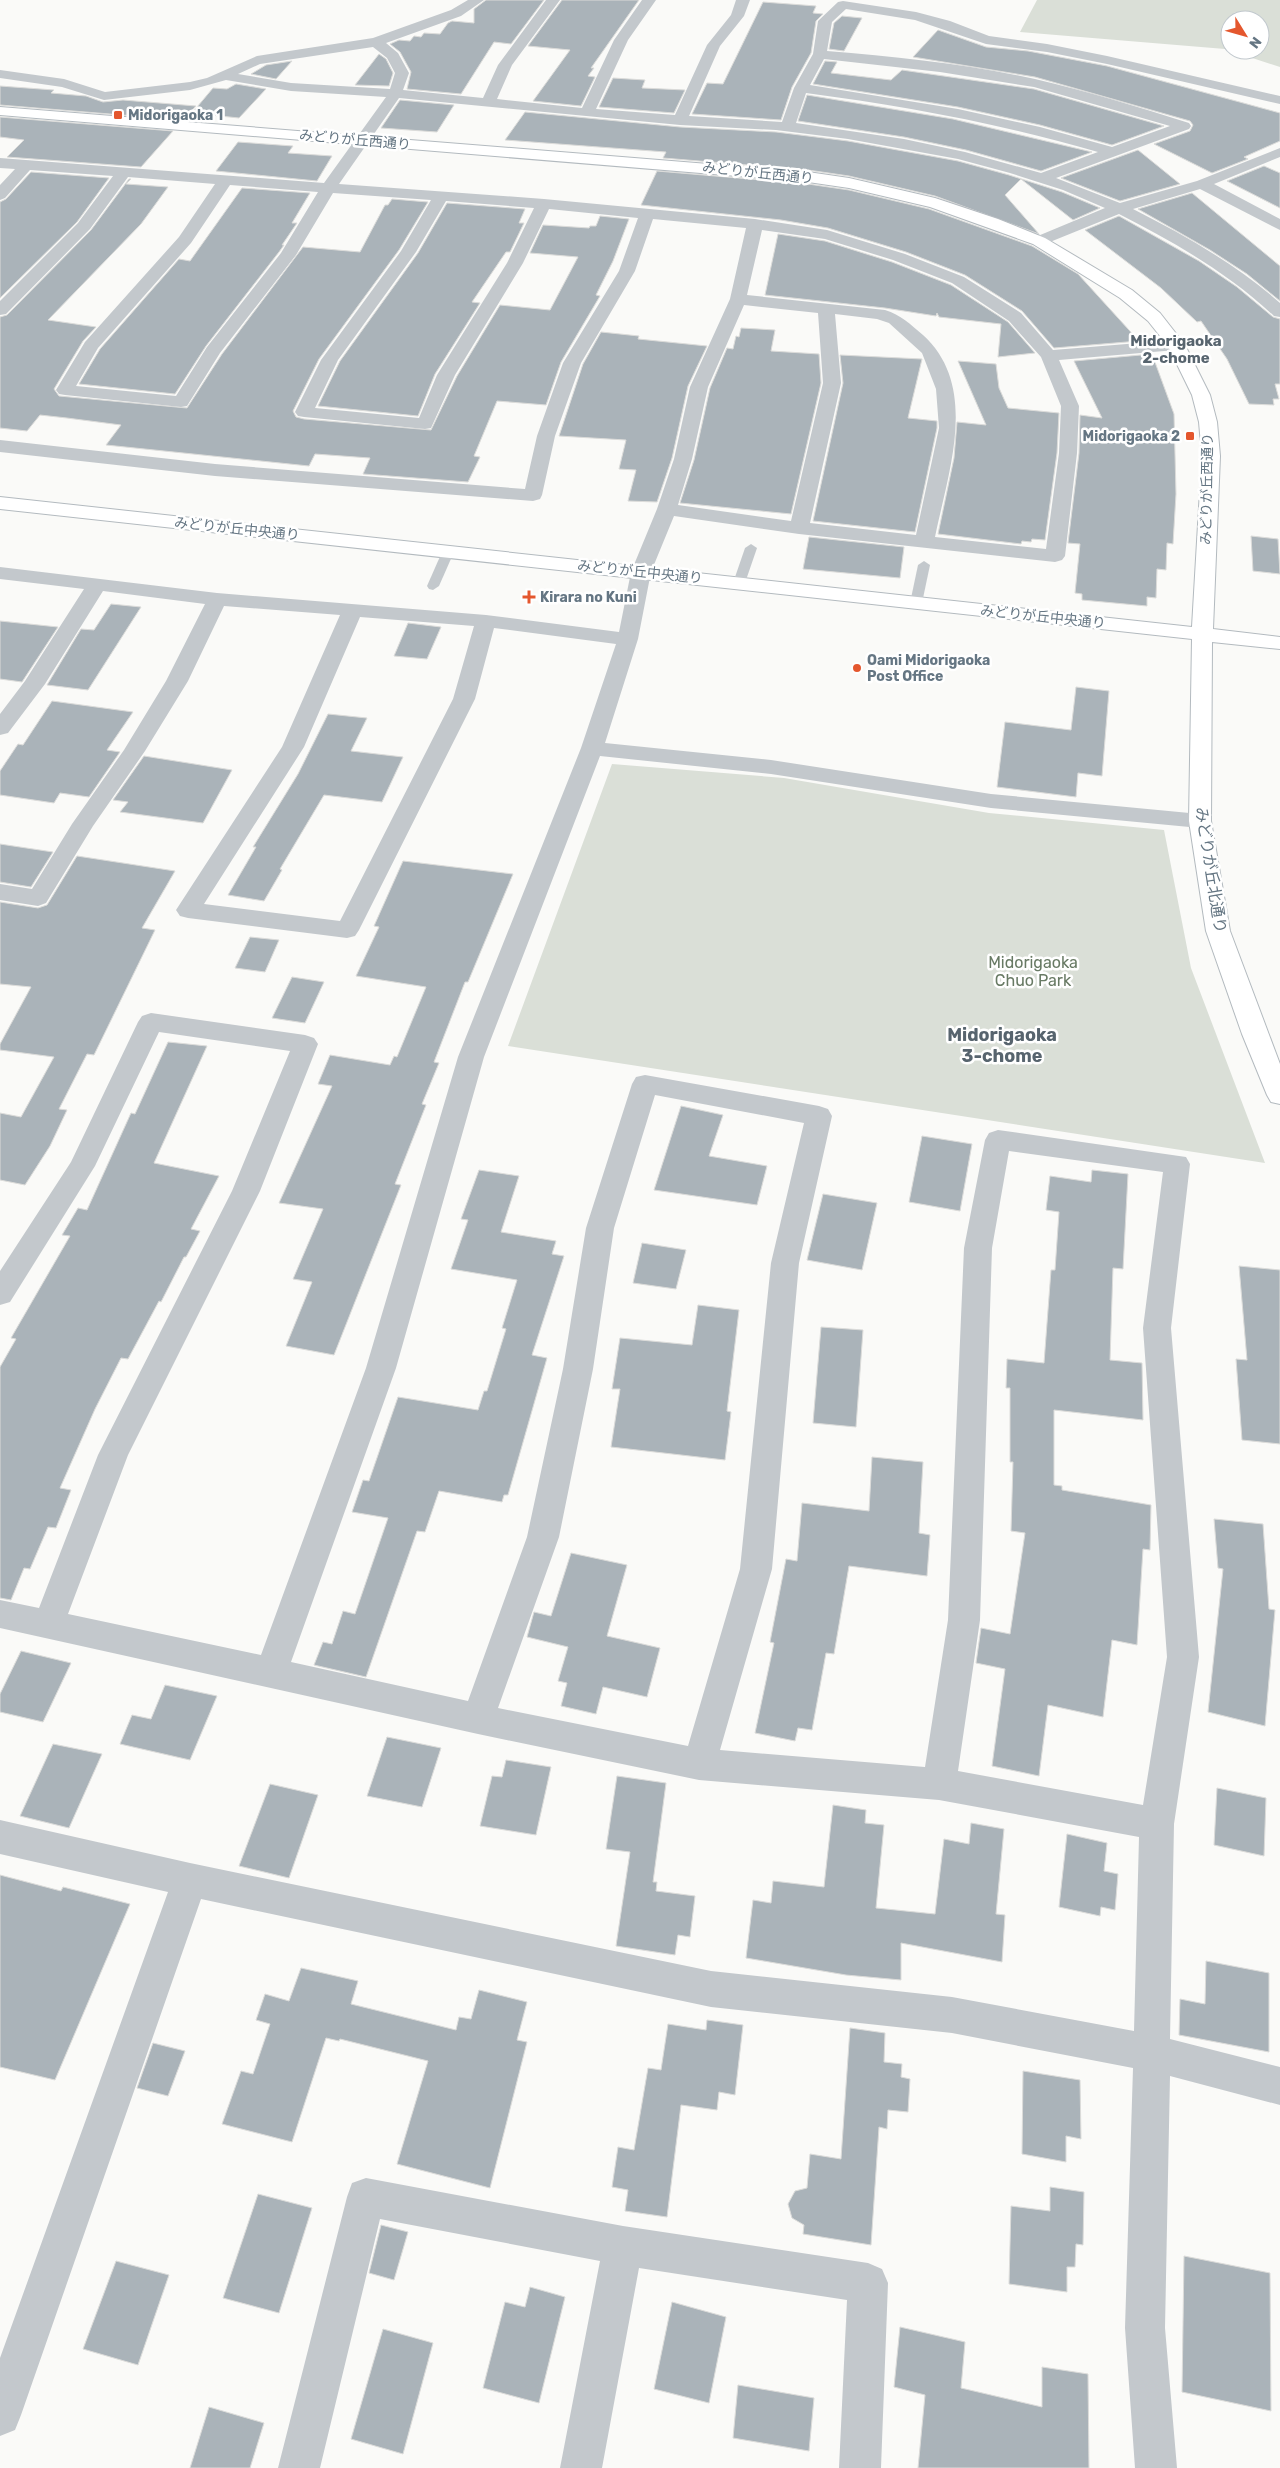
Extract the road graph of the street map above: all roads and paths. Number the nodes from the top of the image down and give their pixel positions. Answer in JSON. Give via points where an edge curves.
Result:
{"nodes":[{"id":1,"x":476,"y":0,"type":"edge"},
{"id":2,"x":553,"y":0,"type":"edge"},
{"id":3,"x":649,"y":0,"type":"edge"},
{"id":4,"x":743,"y":0,"type":"edge"},
{"id":5,"x":376,"y":42,"type":"junction"},
{"id":6,"x":820,"y":54,"type":"junction"},
{"id":7,"x":0,"y":74,"type":"edge"},
{"id":8,"x":225,"y":75,"type":"junction"},
{"id":9,"x":801,"y":88,"type":"junction"},
{"id":10,"x":395,"y":94,"type":"junction"},
{"id":11,"x":1280,"y":100,"type":"edge"},
{"id":12,"x":488,"y":103,"type":"junction"},
{"id":13,"x":0,"y":111,"type":"edge"},
{"id":14,"x":586,"y":113,"type":"junction"},
{"id":15,"x":680,"y":121,"type":"junction"},
{"id":16,"x":788,"y":126,"type":"junction"},
{"id":17,"x":360,"y":141,"type":"junction"},
{"id":18,"x":1112,"y":152,"type":"junction"},
{"id":19,"x":1276,"y":157,"type":"edge"},
{"id":20,"x":0,"y":163,"type":"edge"},
{"id":21,"x":26,"y":165,"type":"junction"},
{"id":22,"x":123,"y":173,"type":"junction"},
{"id":23,"x":1042,"y":178,"type":"junction"},
{"id":24,"x":225,"y":181,"type":"junction"},
{"id":25,"x":1202,"y":184,"type":"junction"},
{"id":26,"x":328,"y":188,"type":"junction"},
{"id":27,"x":0,"y":196,"type":"edge"},
{"id":28,"x":440,"y":196,"type":"junction"},
{"id":29,"x":544,"y":204,"type":"junction"},
{"id":30,"x":1121,"y":208,"type":"junction"},
{"id":31,"x":647,"y":214,"type":"junction"},
{"id":32,"x":755,"y":224,"type":"junction"},
{"id":33,"x":1280,"y":225,"type":"edge"},
{"id":34,"x":1039,"y":242,"type":"junction"},
{"id":35,"x":738,"y":299,"type":"junction"},
{"id":36,"x":0,"y":310,"type":"edge"},
{"id":37,"x":826,"y":310,"type":"junction"},
{"id":38,"x":1280,"y":312,"type":"edge"},
{"id":39,"x":1176,"y":345,"type":"junction"},
{"id":40,"x":1049,"y":356,"type":"junction"},
{"id":41,"x":0,"y":446,"type":"edge"},
{"id":42,"x":0,"y":503,"type":"edge"},
{"id":43,"x":667,"y":509,"type":"junction"},
{"id":44,"x":799,"y":528,"type":"junction"},
{"id":45,"x":924,"y":541,"type":"junction"},
{"id":46,"x":751,"y":548,"type":"dead end"},
{"id":47,"x":448,"y":552,"type":"junction"},
{"id":48,"x":924,"y":565,"type":"dead end"},
{"id":49,"x":641,"y":572,"type":"junction"},
{"id":50,"x":0,"y":573,"type":"edge"},
{"id":51,"x":739,"y":583,"type":"junction"},
{"id":52,"x":97,"y":585,"type":"junction"},
{"id":53,"x":434,"y":586,"type":"dead end"},
{"id":54,"x":217,"y":599,"type":"junction"},
{"id":55,"x":916,"y":603,"type":"junction"},
{"id":56,"x":353,"y":609,"type":"junction"},
{"id":57,"x":486,"y":621,"type":"junction"},
{"id":58,"x":1202,"y":635,"type":"junction"},
{"id":59,"x":628,"y":639,"type":"junction"},
{"id":60,"x":1280,"y":643,"type":"edge"},
{"id":61,"x":0,"y":728,"type":"edge"},
{"id":62,"x":592,"y":748,"type":"junction"},
{"id":63,"x":1200,"y":821,"type":"junction"},
{"id":64,"x":0,"y":892,"type":"edge"},
{"id":65,"x":1280,"y":1095,"type":"edge"},
{"id":66,"x":0,"y":1294,"type":"edge"},
{"id":67,"x":0,"y":1614,"type":"edge"},
{"id":68,"x":49,"y":1623,"type":"junction"},
{"id":69,"x":271,"y":1672,"type":"junction"},
{"id":70,"x":478,"y":1719,"type":"junction"},
{"id":71,"x":699,"y":1764,"type":"junction"},
{"id":72,"x":939,"y":1784,"type":"junction"},
{"id":73,"x":1157,"y":1824,"type":"junction"},
{"id":74,"x":0,"y":1837,"type":"edge"},
{"id":75,"x":190,"y":1880,"type":"junction"},
{"id":76,"x":1151,"y":2054,"type":"junction"},
{"id":77,"x":1280,"y":2086,"type":"edge"},
{"id":78,"x":623,"y":2246,"type":"junction"},
{"id":79,"x":0,"y":2415,"type":"edge"},
{"id":80,"x":299,"y":2468,"type":"edge"},
{"id":81,"x":581,"y":2468,"type":"edge"},
{"id":82,"x":860,"y":2468,"type":"edge"},
{"id":83,"x":1156,"y":2468,"type":"edge"}],
"edges":[{"from":1,"to":5,"type":"street","via":[[456,13]]},
{"from":2,"to":12,"type":"street","via":[[505,65]]},
{"from":3,"to":14,"type":"street","via":[[621,40]]},
{"from":4,"to":15,"type":"street","via":[[737,16],[714,44]]},
{"from":5,"to":8,"type":"street","via":[[256,60]]},
{"from":5,"to":10,"type":"street","via":[[393,56],[402,73]]},
{"from":6,"to":9,"type":"street"},
{"from":6,"to":11,"type":"street","via":[[825,21],[843,5],[916,16],[986,40],[1107,60]]},
{"from":6,"to":18,"type":"street","via":[[917,64],[1013,79],[1184,126]]},
{"from":7,"to":8,"type":"street","via":[[64,83],[104,96],[190,86]]},
{"from":8,"to":10,"type":"street","via":[[279,87]]},
{"from":9,"to":16,"type":"street"},
{"from":9,"to":18,"type":"street","via":[[898,100],[971,114]]},
{"from":10,"to":12,"type":"street"},
{"from":10,"to":17,"type":"street"},
{"from":12,"to":14,"type":"street"},
{"from":13,"to":17,"type":"street","name":"みどりが丘西通り"},
{"from":14,"to":15,"type":"street"},
{"from":15,"to":16,"type":"street"},
{"from":16,"to":23,"type":"street","via":[[869,136],[948,152]]},
{"from":17,"to":26,"type":"street"},
{"from":17,"to":34,"type":"street","name":"みどりが丘西通り","via":[[808,177],[935,203]]},
{"from":18,"to":23,"type":"street"},
{"from":19,"to":25,"type":"street"},
{"from":20,"to":21,"type":"street"},
{"from":21,"to":22,"type":"street"},
{"from":21,"to":27,"type":"street"},
{"from":22,"to":24,"type":"street"},
{"from":22,"to":36,"type":"street","via":[[84,226]]},
{"from":23,"to":30,"type":"street"},
{"from":24,"to":26,"type":"street"},
{"from":24,"to":26,"type":"street","via":[[185,240],[90,346],[65,390],[181,402],[213,351],[288,255]]},
{"from":25,"to":30,"type":"street"},
{"from":25,"to":33,"type":"street"},
{"from":26,"to":28,"type":"street"},
{"from":28,"to":29,"type":"street"},
{"from":28,"to":29,"type":"street","via":[[408,252],[330,360],[304,412],[425,424],[446,375],[515,263]]},
{"from":29,"to":31,"type":"street"},
{"from":30,"to":34,"type":"street"},
{"from":30,"to":38,"type":"street","via":[[1193,246],[1262,294]]},
{"from":31,"to":32,"type":"street"},
{"from":31,"to":41,"type":"street","via":[[627,271],[572,363],[546,436],[533,495],[215,470]]},
{"from":32,"to":35,"type":"street"},
{"from":32,"to":40,"type":"street","via":[[827,234],[958,280],[1015,317]]},
{"from":34,"to":39,"type":"street","name":"みどりが丘西通り","via":[[1126,294],[1154,317]]},
{"from":35,"to":37,"type":"street"},
{"from":35,"to":43,"type":"street","via":[[699,387],[683,459]]},
{"from":37,"to":44,"type":"street","via":[[832,383]]},
{"from":37,"to":45,"type":"street","via":[[879,314],[895,319],[930,351],[945,390],[948,428]]},
{"from":39,"to":40,"type":"street"},
{"from":39,"to":58,"type":"street","name":"みどりが丘西通り","via":[[1201,394],[1208,422],[1210,456]]},
{"from":40,"to":45,"type":"street","via":[[1070,406],[1068,453],[1055,556]]},
{"from":42,"to":47,"type":"street","name":"みどりが丘中央通り"},
{"from":43,"to":44,"type":"street"},
{"from":43,"to":49,"type":"street"},
{"from":44,"to":45,"type":"street"},
{"from":46,"to":51,"type":"lane"},
{"from":47,"to":49,"type":"street","name":"みどりが丘中央通り"},
{"from":47,"to":53,"type":"lane"},
{"from":48,"to":55,"type":"lane"},
{"from":49,"to":51,"type":"street","name":"みどりが丘中央通り"},
{"from":49,"to":59,"type":"street"},
{"from":50,"to":52,"type":"street"},
{"from":51,"to":55,"type":"street","name":"みどりが丘中央通り"},
{"from":52,"to":54,"type":"street"},
{"from":52,"to":61,"type":"street","via":[[34,684]]},
{"from":54,"to":56,"type":"street"},
{"from":54,"to":64,"type":"street","via":[[177,681],[38,898]]},
{"from":55,"to":58,"type":"street","name":"みどりが丘中央通り"},
{"from":56,"to":57,"type":"street"},
{"from":56,"to":57,"type":"street","via":[[293,747],[188,910],[347,930],[464,699]]},
{"from":57,"to":59,"type":"street"},
{"from":58,"to":60,"type":"street","name":"みどりが丘中央通り"},
{"from":58,"to":63,"type":"street","name":"みどりが丘北通り"},
{"from":59,"to":62,"type":"street"},
{"from":62,"to":63,"type":"street","via":[[771,767],[991,801]]},
{"from":62,"to":69,"type":"street","via":[[471,1058],[382,1368]]},
{"from":63,"to":65,"type":"street","name":"みどりが丘北通り","via":[[1218,930]]},
{"from":66,"to":68,"type":"street","via":[[82,1166],[151,1022],[305,1044],[246,1191],[113,1455]]},
{"from":67,"to":68,"type":"street"},
{"from":68,"to":69,"type":"street"},
{"from":69,"to":70,"type":"street"},
{"from":70,"to":71,"type":"street"},
{"from":70,"to":71,"type":"street","via":[[543,1537],[578,1369],[600,1228],[645,1084],[819,1116],[786,1263],[756,1569]]},
{"from":71,"to":72,"type":"street"},
{"from":72,"to":73,"type":"street"},
{"from":72,"to":73,"type":"street","via":[[964,1620],[978,1248],[998,1140],[1178,1164],[1157,1328],[1183,1656]]},
{"from":73,"to":76,"type":"street"},
{"from":74,"to":75,"type":"street"},
{"from":75,"to":76,"type":"street","via":[[710,1989],[952,2015]]},
{"from":75,"to":79,"type":"street"},
{"from":76,"to":77,"type":"street"},
{"from":76,"to":83,"type":"street","via":[[1145,2328]]},
{"from":78,"to":80,"type":"street","via":[[366,2197]]},
{"from":78,"to":81,"type":"street"},
{"from":78,"to":82,"type":"street","via":[[868,2283]]}]}
